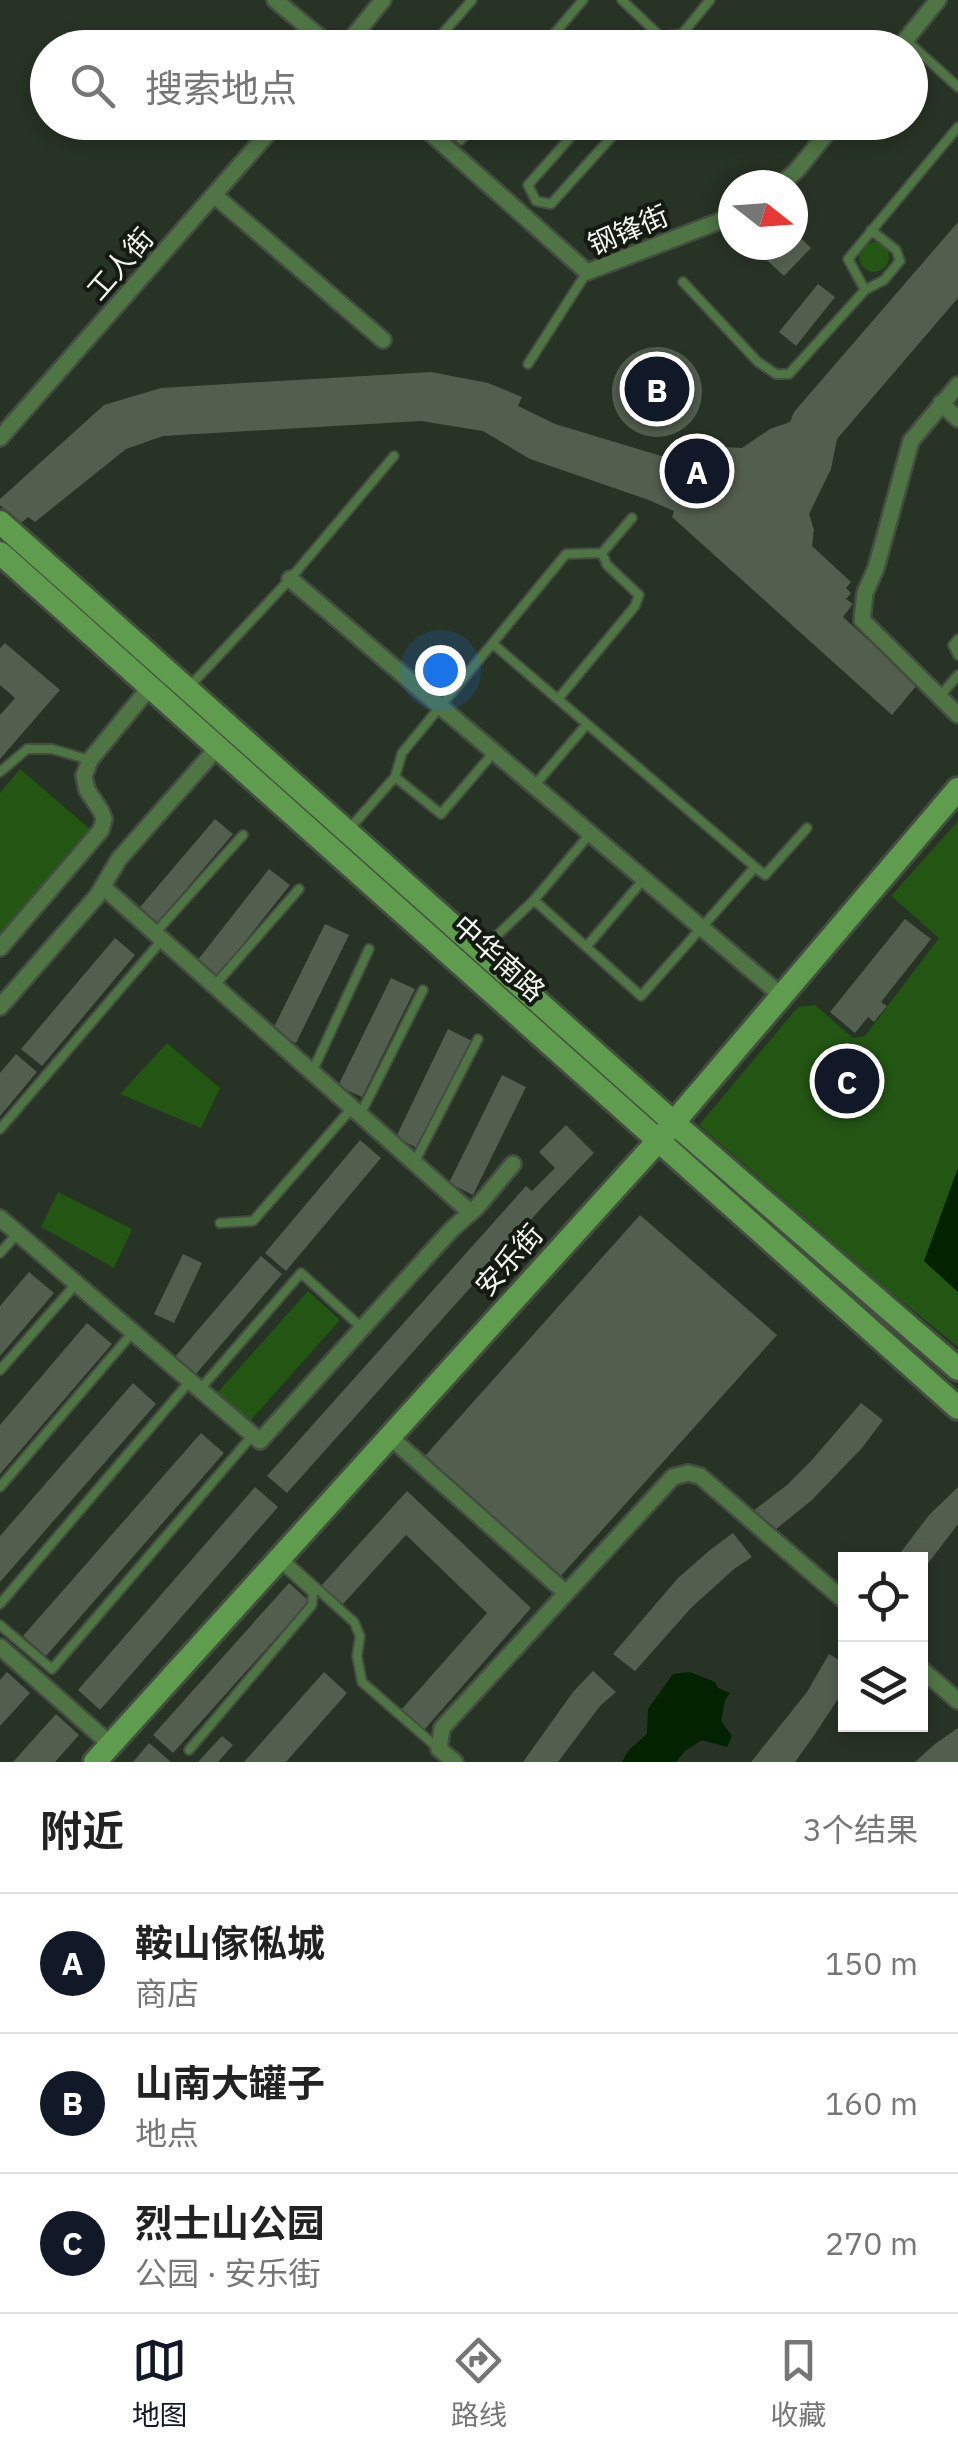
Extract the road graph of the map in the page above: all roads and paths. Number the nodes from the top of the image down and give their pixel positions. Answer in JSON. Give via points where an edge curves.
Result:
{"nodes":[{"id":1,"x":276,"y":0,"type":"edge"},
{"id":2,"x":383,"y":0,"type":"edge"},
{"id":3,"x":472,"y":0,"type":"edge"},
{"id":4,"x":583,"y":0,"type":"edge"},
{"id":5,"x":622,"y":0,"type":"edge"},
{"id":6,"x":710,"y":0,"type":"edge"},
{"id":7,"x":938,"y":0,"type":"edge"},
{"id":8,"x":312,"y":30,"type":"edge"},
{"id":9,"x":359,"y":30,"type":"edge"},
{"id":10,"x":446,"y":30,"type":"edge"},
{"id":11,"x":557,"y":30,"type":"edge"},
{"id":12,"x":654,"y":30,"type":"edge"},
{"id":13,"x":685,"y":30,"type":"edge"},
{"id":14,"x":913,"y":30,"type":"edge"},
{"id":15,"x":928,"y":64,"type":"edge"},
{"id":16,"x":958,"y":87,"type":"edge"},
{"id":17,"x":958,"y":127,"type":"edge"},
{"id":18,"x":262,"y":140,"type":"edge"},
{"id":19,"x":438,"y":140,"type":"edge"},
{"id":20,"x":568,"y":140,"type":"edge"},
{"id":21,"x":608,"y":140,"type":"edge"},
{"id":22,"x":821,"y":140,"type":"edge"},
{"id":23,"x":797,"y":170,"type":"edge"},
{"id":24,"x":214,"y":195,"type":"junction"},
{"id":25,"x":718,"y":222,"type":"edge"},
{"id":26,"x":871,"y":230,"type":"junction"},
{"id":27,"x":587,"y":272,"type":"junction"},
{"id":28,"x":684,"y":282,"type":"dead end"},
{"id":29,"x":864,"y":290,"type":"junction"},
{"id":30,"x":384,"y":340,"type":"dead end"},
{"id":31,"x":528,"y":364,"type":"dead end"},
{"id":32,"x":958,"y":385,"type":"edge"},
{"id":33,"x":941,"y":404,"type":"junction"},
{"id":34,"x":958,"y":418,"type":"edge"},
{"id":35,"x":0,"y":438,"type":"edge"},
{"id":36,"x":394,"y":456,"type":"dead end"},
{"id":37,"x":632,"y":518,"type":"dead end"},
{"id":38,"x":0,"y":522,"type":"edge"},
{"id":39,"x":0,"y":553,"type":"edge"},
{"id":40,"x":602,"y":553,"type":"junction"},
{"id":41,"x":290,"y":579,"type":"junction"},
{"id":42,"x":958,"y":638,"type":"edge"},
{"id":43,"x":494,"y":644,"type":"junction"},
{"id":44,"x":958,"y":655,"type":"edge"},
{"id":45,"x":958,"y":675,"type":"edge"},
{"id":46,"x":150,"y":687,"type":"junction"},
{"id":47,"x":187,"y":689,"type":"junction"},
{"id":48,"x":940,"y":696,"type":"junction"},
{"id":49,"x":558,"y":698,"type":"junction"},
{"id":50,"x":442,"y":707,"type":"junction"},
{"id":51,"x":958,"y":715,"type":"edge"},
{"id":52,"x":587,"y":724,"type":"junction"},
{"id":53,"x":218,"y":747,"type":"junction"},
{"id":54,"x":494,"y":752,"type":"junction"},
{"id":55,"x":90,"y":760,"type":"junction"},
{"id":56,"x":0,"y":772,"type":"edge"},
{"id":57,"x":395,"y":776,"type":"junction"},
{"id":58,"x":534,"y":786,"type":"junction"},
{"id":59,"x":958,"y":789,"type":"edge"},
{"id":60,"x":807,"y":828,"type":"dead end"},
{"id":61,"x":347,"y":832,"type":"junction"},
{"id":62,"x":243,"y":834,"type":"dead end"},
{"id":63,"x":590,"y":834,"type":"junction"},
{"id":64,"x":755,"y":867,"type":"junction"},
{"id":65,"x":644,"y":879,"type":"junction"},
{"id":66,"x":103,"y":887,"type":"junction"},
{"id":67,"x":299,"y":889,"type":"dead end"},
{"id":68,"x":534,"y":900,"type":"junction"},
{"id":69,"x":700,"y":927,"type":"junction"},
{"id":70,"x":158,"y":936,"type":"junction"},
{"id":71,"x":586,"y":947,"type":"junction"},
{"id":72,"x":0,"y":948,"type":"edge"},
{"id":73,"x":369,"y":949,"type":"dead end"},
{"id":74,"x":481,"y":951,"type":"junction"},
{"id":75,"x":214,"y":986,"type":"junction"},
{"id":76,"x":423,"y":990,"type":"dead end"},
{"id":77,"x":782,"y":996,"type":"junction"},
{"id":78,"x":0,"y":1008,"type":"edge"},
{"id":79,"x":478,"y":1039,"type":"dead end"},
{"id":80,"x":312,"y":1072,"type":"junction"},
{"id":81,"x":356,"y":1112,"type":"junction"},
{"id":82,"x":0,"y":1129,"type":"edge"},
{"id":83,"x":666,"y":1132,"type":"junction"},
{"id":84,"x":414,"y":1163,"type":"junction"},
{"id":85,"x":513,"y":1164,"type":"dead end"},
{"id":86,"x":470,"y":1212,"type":"junction"},
{"id":87,"x":0,"y":1218,"type":"edge"},
{"id":88,"x":220,"y":1224,"type":"dead end"},
{"id":89,"x":18,"y":1233,"type":"junction"},
{"id":90,"x":0,"y":1253,"type":"edge"},
{"id":91,"x":77,"y":1284,"type":"junction"},
{"id":92,"x":362,"y":1328,"type":"junction"},
{"id":93,"x":133,"y":1332,"type":"junction"},
{"id":94,"x":958,"y":1369,"type":"edge"},
{"id":95,"x":0,"y":1370,"type":"edge"},
{"id":96,"x":195,"y":1386,"type":"junction"},
{"id":97,"x":958,"y":1408,"type":"edge"},
{"id":98,"x":252,"y":1436,"type":"junction"},
{"id":99,"x":390,"y":1436,"type":"junction"},
{"id":100,"x":0,"y":1486,"type":"edge"},
{"id":101,"x":279,"y":1558,"type":"junction"},
{"id":102,"x":566,"y":1593,"type":"junction"},
{"id":103,"x":838,"y":1595,"type":"edge"},
{"id":104,"x":0,"y":1604,"type":"edge"},
{"id":105,"x":0,"y":1625,"type":"edge"},
{"id":106,"x":0,"y":1647,"type":"edge"},
{"id":107,"x":928,"y":1675,"type":"edge"},
{"id":108,"x":958,"y":1702,"type":"edge"},
{"id":109,"x":439,"y":1748,"type":"junction"},
{"id":110,"x":189,"y":1750,"type":"dead end"},
{"id":111,"x":102,"y":1753,"type":"edge"},
{"id":112,"x":455,"y":1762,"type":"edge"}],
"edges":[{"from":1,"to":8,"type":"street"},
{"from":2,"to":9,"type":"street"},
{"from":3,"to":10,"type":"lane"},
{"from":4,"to":11,"type":"lane"},
{"from":5,"to":12,"type":"lane"},
{"from":6,"to":13,"type":"lane"},
{"from":7,"to":14,"type":"street"},
{"from":15,"to":16,"type":"lane"},
{"from":17,"to":26,"type":"lane"},
{"from":18,"to":24,"type":"street","name":"工人街"},
{"from":19,"to":27,"type":"street"},
{"from":20,"to":21,"type":"lane","via":[[528,185],[536,201],[551,204]]},
{"from":22,"to":23,"type":"street"},
{"from":24,"to":30,"type":"street"},
{"from":24,"to":35,"type":"street","name":"工人街"},
{"from":25,"to":27,"type":"street","name":"钢锋街"},
{"from":26,"to":29,"type":"lane","via":[[848,259]]},
{"from":26,"to":29,"type":"lane","via":[[900,261]]},
{"from":27,"to":31,"type":"lane","name":"钢锋街"},
{"from":28,"to":29,"type":"lane","via":[[776,374],[788,374]]},
{"from":32,"to":33,"type":"street"},
{"from":33,"to":34,"type":"street"},
{"from":33,"to":48,"type":"street","via":[[911,441],[862,620]]},
{"from":36,"to":41,"type":"lane"},
{"from":37,"to":40,"type":"lane"},
{"from":38,"to":47,"type":"main road","name":"中华南路"},
{"from":39,"to":46,"type":"main road","name":"中华南路"},
{"from":40,"to":43,"type":"lane","via":[[566,554]]},
{"from":40,"to":49,"type":"lane","via":[[638,595],[635,606]]},
{"from":41,"to":47,"type":"lane"},
{"from":41,"to":50,"type":"street"},
{"from":42,"to":44,"type":"lane"},
{"from":43,"to":49,"type":"lane"},
{"from":43,"to":50,"type":"lane"},
{"from":45,"to":48,"type":"lane"},
{"from":46,"to":53,"type":"main road","name":"中华南路"},
{"from":46,"to":55,"type":"street"},
{"from":47,"to":61,"type":"main road","name":"中华南路"},
{"from":48,"to":51,"type":"street"},
{"from":49,"to":52,"type":"lane"},
{"from":50,"to":54,"type":"street"},
{"from":50,"to":57,"type":"lane","via":[[402,754]]},
{"from":52,"to":58,"type":"lane"},
{"from":52,"to":64,"type":"lane"},
{"from":53,"to":66,"type":"street"},
{"from":53,"to":83,"type":"main road","name":"中华南路"},
{"from":54,"to":57,"type":"lane","via":[[441,814]]},
{"from":54,"to":58,"type":"street"},
{"from":55,"to":56,"type":"lane","via":[[28,749]]},
{"from":55,"to":72,"type":"street","via":[[84,776],[104,819],[101,830]]},
{"from":57,"to":61,"type":"lane"},
{"from":58,"to":63,"type":"street"},
{"from":59,"to":77,"type":"main road","name":"安乐街"},
{"from":60,"to":64,"type":"lane","via":[[765,876]]},
{"from":61,"to":74,"type":"main road","name":"中华南路"},
{"from":62,"to":70,"type":"lane"},
{"from":63,"to":65,"type":"street"},
{"from":63,"to":68,"type":"lane"},
{"from":64,"to":69,"type":"lane"},
{"from":65,"to":69,"type":"street"},
{"from":65,"to":71,"type":"lane"},
{"from":66,"to":70,"type":"street"},
{"from":66,"to":78,"type":"street"},
{"from":67,"to":75,"type":"lane"},
{"from":68,"to":71,"type":"lane"},
{"from":68,"to":74,"type":"lane"},
{"from":69,"to":71,"type":"lane","via":[[641,996]]},
{"from":69,"to":77,"type":"street"},
{"from":70,"to":75,"type":"street"},
{"from":70,"to":82,"type":"lane"},
{"from":73,"to":80,"type":"lane"},
{"from":74,"to":83,"type":"main road","name":"中华南路"},
{"from":75,"to":80,"type":"street"},
{"from":76,"to":81,"type":"lane"},
{"from":77,"to":83,"type":"main road","name":"安乐街"},
{"from":79,"to":84,"type":"lane"},
{"from":80,"to":81,"type":"street"},
{"from":81,"to":84,"type":"street"},
{"from":81,"to":88,"type":"lane","via":[[253,1222]]},
{"from":83,"to":94,"type":"main road","name":"中华南路"},
{"from":83,"to":97,"type":"main road","name":"中华南路"},
{"from":83,"to":99,"type":"main road","name":"安乐街"},
{"from":84,"to":86,"type":"street"},
{"from":85,"to":86,"type":"street"},
{"from":86,"to":92,"type":"street"},
{"from":87,"to":89,"type":"street"},
{"from":89,"to":90,"type":"lane"},
{"from":89,"to":91,"type":"street"},
{"from":91,"to":93,"type":"street"},
{"from":91,"to":95,"type":"lane"},
{"from":92,"to":96,"type":"lane","via":[[300,1273]]},
{"from":92,"to":98,"type":"street","via":[[260,1441]]},
{"from":93,"to":96,"type":"street"},
{"from":93,"to":100,"type":"lane"},
{"from":96,"to":98,"type":"street"},
{"from":96,"to":104,"type":"lane"},
{"from":98,"to":105,"type":"lane","via":[[52,1669]]},
{"from":99,"to":101,"type":"main road","name":"安乐街"},
{"from":99,"to":102,"type":"street"},
{"from":101,"to":109,"type":"lane","via":[[354,1622],[362,1682]]},
{"from":101,"to":110,"type":"lane","via":[[314,1593],[312,1604]]},
{"from":101,"to":111,"type":"main road","name":"安乐街"},
{"from":102,"to":103,"type":"street","via":[[673,1477],[688,1473],[700,1476]]},
{"from":102,"to":109,"type":"street","via":[[442,1728]]},
{"from":106,"to":111,"type":"street"},
{"from":107,"to":108,"type":"street"},
{"from":109,"to":112,"type":"street"}]}
